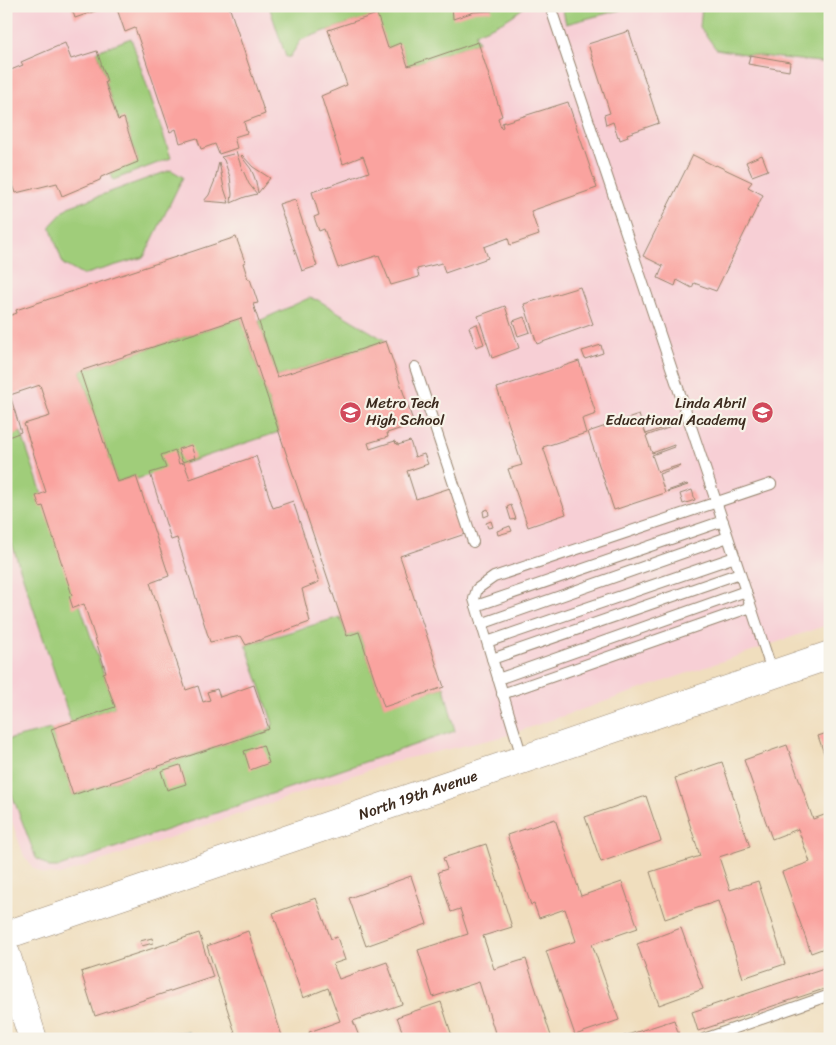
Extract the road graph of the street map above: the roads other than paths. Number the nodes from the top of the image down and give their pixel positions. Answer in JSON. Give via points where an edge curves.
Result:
{"nodes":[{"id":1,"x":550,"y":6,"type":"edge"},
{"id":2,"x":414,"y":367,"type":"dead end"},
{"id":3,"x":771,"y":484,"type":"dead end"},
{"id":4,"x":717,"y":503,"type":"junction"},
{"id":5,"x":723,"y":521,"type":"junction"},
{"id":6,"x":728,"y":538,"type":"junction"},
{"id":7,"x":473,"y":542,"type":"dead end"},
{"id":8,"x":735,"y":557,"type":"junction"},
{"id":9,"x":740,"y":573,"type":"junction"},
{"id":10,"x":746,"y":591,"type":"junction"},
{"id":11,"x":476,"y":606,"type":"junction"},
{"id":12,"x":751,"y":607,"type":"junction"},
{"id":13,"x":482,"y":624,"type":"junction"},
{"id":14,"x":487,"y":642,"type":"junction"},
{"id":15,"x":830,"y":655,"type":"edge"},
{"id":16,"x":492,"y":659,"type":"junction"},
{"id":17,"x":773,"y":675,"type":"junction"},
{"id":18,"x":498,"y":679,"type":"junction"},
{"id":19,"x":502,"y":694,"type":"junction"},
{"id":20,"x":523,"y":760,"type":"junction"},
{"id":21,"x":6,"y":935,"type":"edge"},
{"id":22,"x":6,"y":954,"type":"edge"},
{"id":23,"x":830,"y":996,"type":"edge"},
{"id":24,"x":33,"y":1039,"type":"edge"},
{"id":25,"x":704,"y":1039,"type":"edge"}],
"edges":[{"from":1,"to":4,"type":"lane"},
{"from":2,"to":7,"type":"lane"},
{"from":3,"to":4,"type":"lane"},
{"from":4,"to":5,"type":"lane"},
{"from":4,"to":11,"type":"lane","via":[[494,577],[477,589]]},
{"from":5,"to":6,"type":"lane"},
{"from":5,"to":11,"type":"lane"},
{"from":6,"to":8,"type":"lane"},
{"from":6,"to":13,"type":"lane"},
{"from":8,"to":9,"type":"lane"},
{"from":8,"to":14,"type":"lane"},
{"from":9,"to":10,"type":"lane"},
{"from":9,"to":16,"type":"lane"},
{"from":10,"to":12,"type":"lane"},
{"from":10,"to":18,"type":"lane"},
{"from":11,"to":13,"type":"lane"},
{"from":12,"to":17,"type":"lane"},
{"from":12,"to":19,"type":"lane"},
{"from":13,"to":14,"type":"lane"},
{"from":14,"to":16,"type":"lane"},
{"from":15,"to":17,"type":"main road","name":"North 19th Avenue"},
{"from":16,"to":18,"type":"lane"},
{"from":17,"to":20,"type":"main road","name":"North 19th Avenue"},
{"from":18,"to":19,"type":"lane"},
{"from":19,"to":20,"type":"lane"},
{"from":20,"to":21,"type":"main road","name":"North 19th Avenue"},
{"from":22,"to":24,"type":"main road"},
{"from":23,"to":25,"type":"lane"}]}
